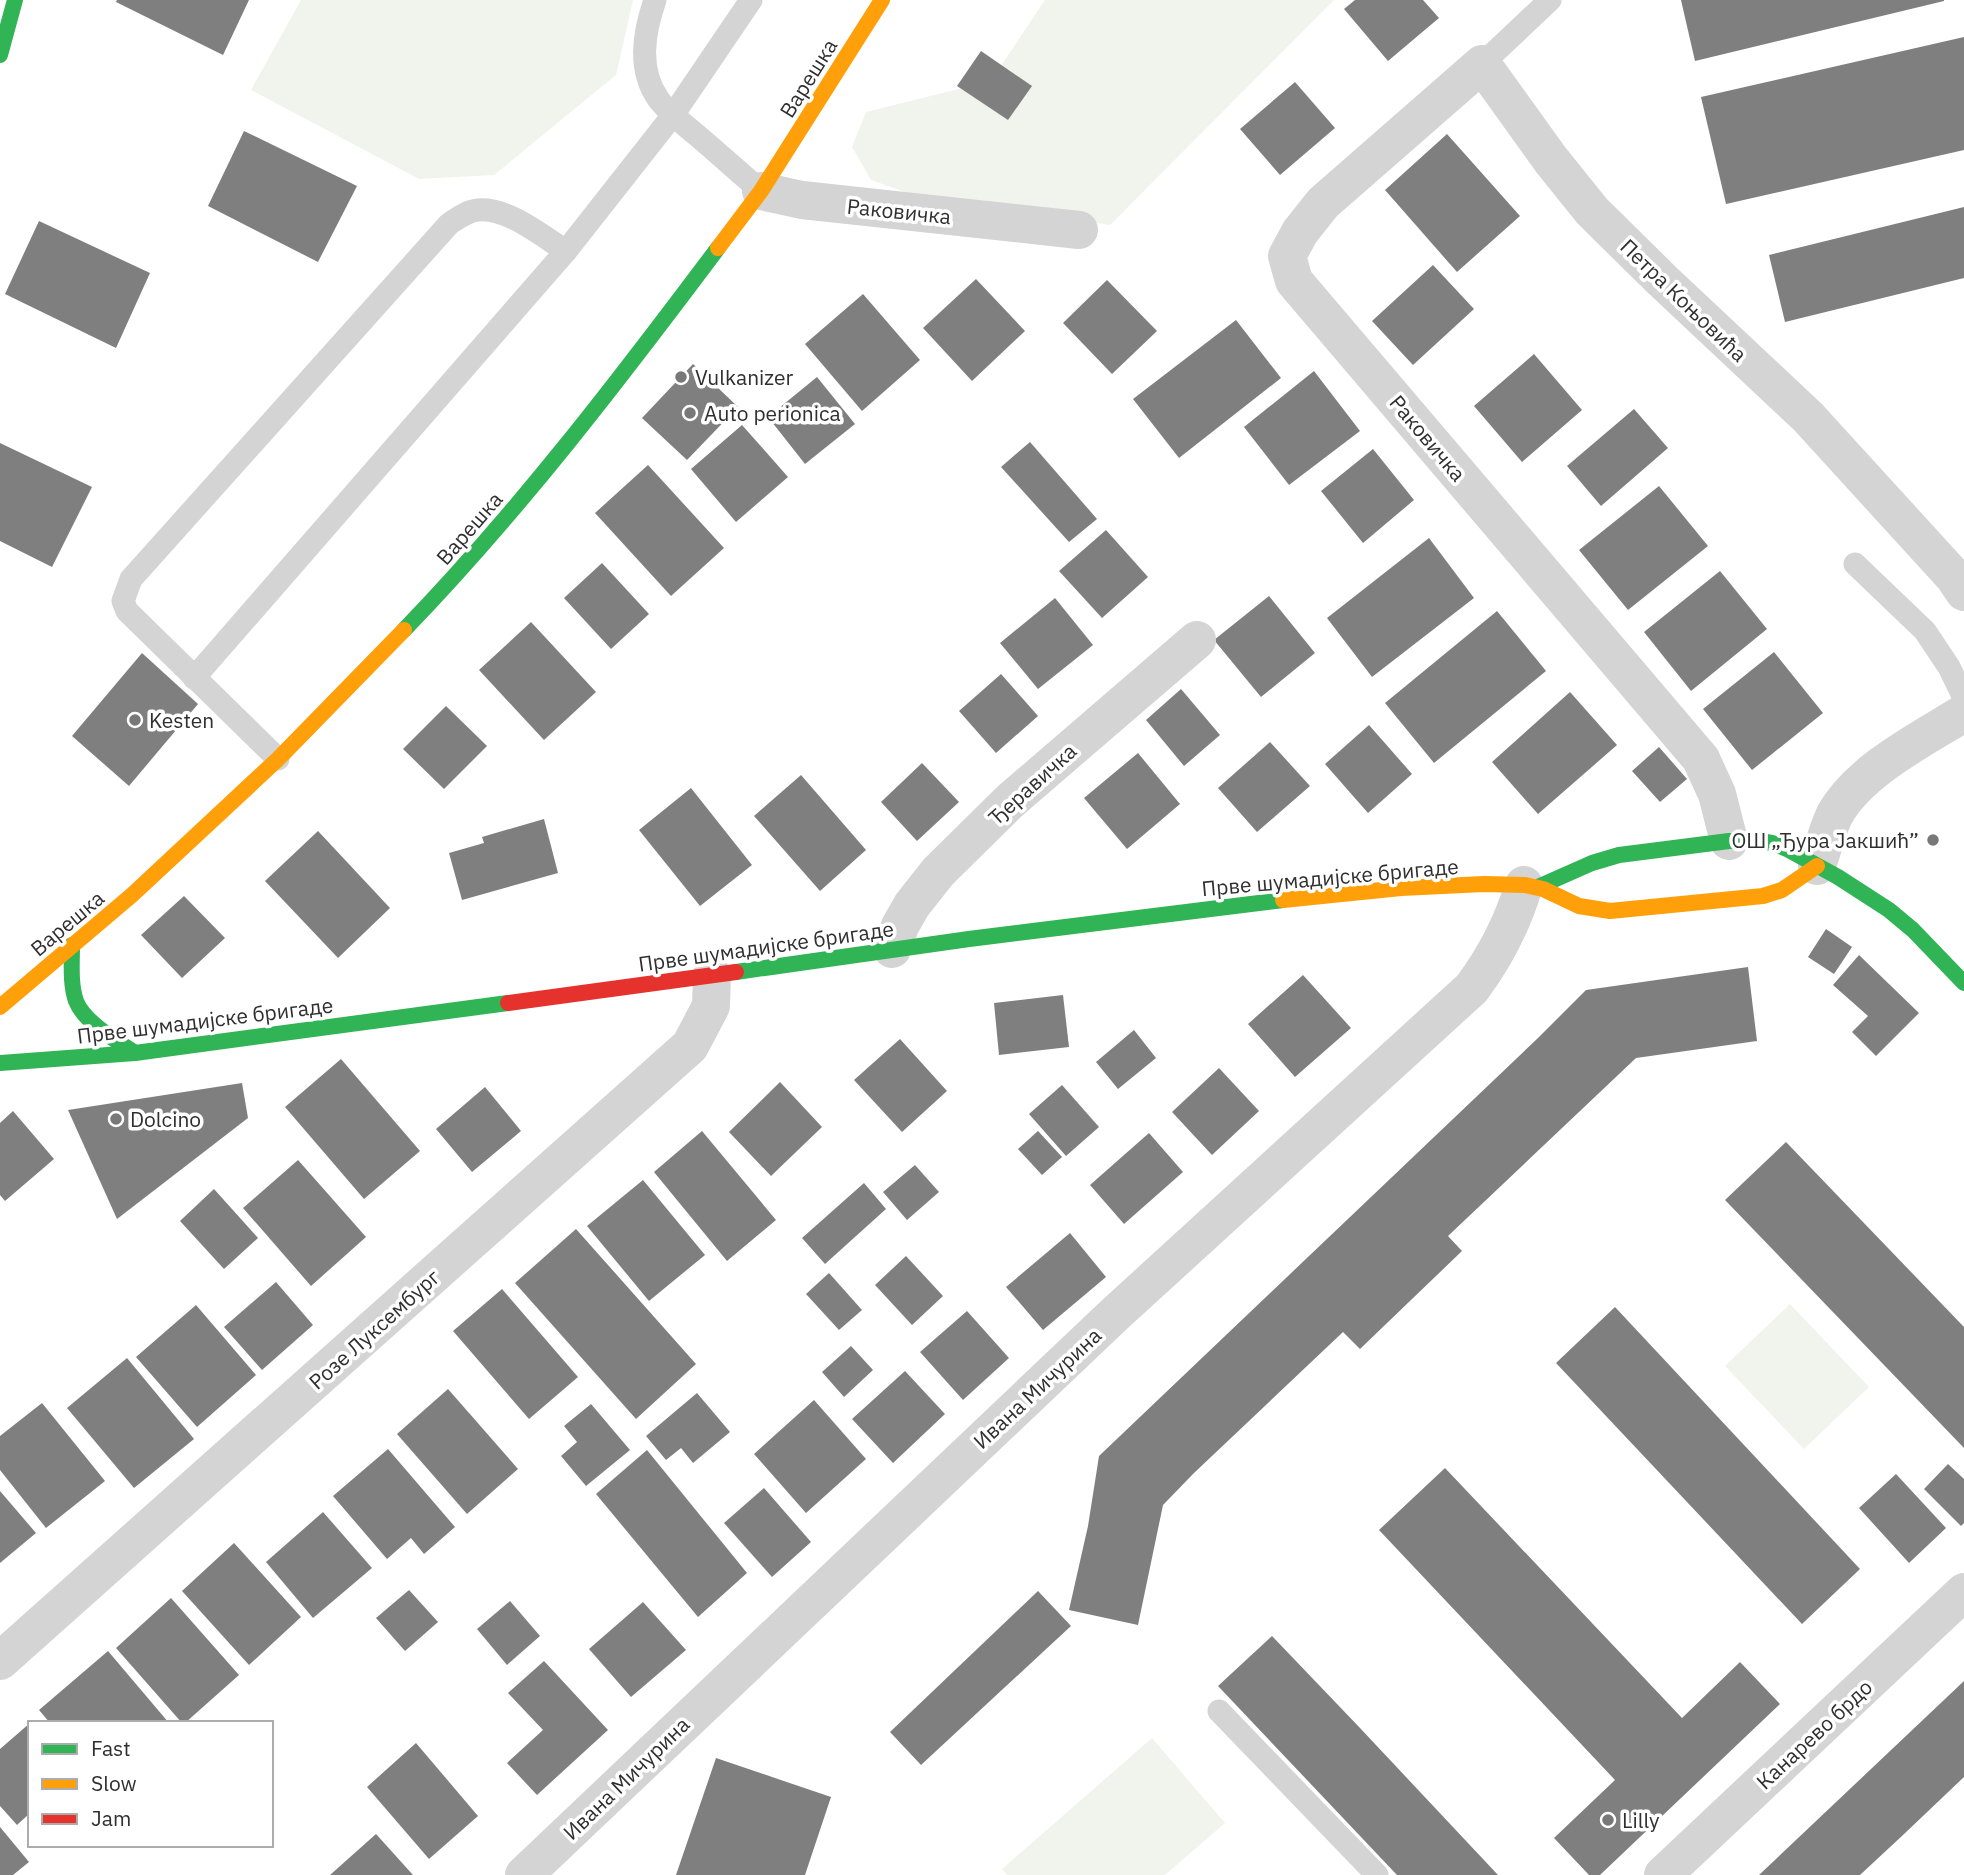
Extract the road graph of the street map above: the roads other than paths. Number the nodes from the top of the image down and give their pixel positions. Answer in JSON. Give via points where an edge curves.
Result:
{"nodes":[{"id":1,"x":15,"y":0,"type":"edge"},
{"id":2,"x":655,"y":0,"type":"edge"},
{"id":3,"x":751,"y":0,"type":"edge"},
{"id":4,"x":882,"y":0,"type":"edge"},
{"id":5,"x":1550,"y":0,"type":"edge"},
{"id":6,"x":0,"y":55,"type":"edge"},
{"id":7,"x":1482,"y":64,"type":"junction"},
{"id":8,"x":673,"y":115,"type":"junction"},
{"id":9,"x":761,"y":191,"type":"junction"},
{"id":10,"x":1079,"y":230,"type":"dead end"},
{"id":11,"x":566,"y":251,"type":"junction"},
{"id":12,"x":1855,"y":564,"type":"dead end"},
{"id":13,"x":1964,"y":592,"type":"edge"},
{"id":14,"x":1197,"y":640,"type":"dead end"},
{"id":15,"x":194,"y":678,"type":"junction"},
{"id":16,"x":1964,"y":698,"type":"edge"},
{"id":17,"x":1964,"y":713,"type":"edge"},
{"id":18,"x":278,"y":759,"type":"junction"},
{"id":19,"x":1729,"y":841,"type":"junction"},
{"id":20,"x":1817,"y":866,"type":"junction"},
{"id":21,"x":1532,"y":886,"type":"junction"},
{"id":22,"x":72,"y":946,"type":"junction"},
{"id":23,"x":892,"y":949,"type":"junction"},
{"id":24,"x":712,"y":975,"type":"junction"},
{"id":25,"x":1964,"y":983,"type":"edge"},
{"id":26,"x":0,"y":1007,"type":"edge"},
{"id":27,"x":135,"y":1053,"type":"junction"},
{"id":28,"x":0,"y":1063,"type":"edge"},
{"id":29,"x":1964,"y":1592,"type":"edge"},
{"id":30,"x":0,"y":1661,"type":"edge"},
{"id":31,"x":1219,"y":1711,"type":"dead end"},
{"id":32,"x":524,"y":1875,"type":"edge"},
{"id":33,"x":1377,"y":1875,"type":"edge"},
{"id":34,"x":1662,"y":1875,"type":"edge"}],
"edges":[{"from":1,"to":6,"type":"street"},
{"from":2,"to":8,"type":"lane","via":[[643,55],[652,88]]},
{"from":3,"to":8,"type":"lane"},
{"from":4,"to":9,"type":"street","name":"Варешка"},
{"from":5,"to":7,"type":"lane"},
{"from":7,"to":13,"type":"street","name":"Петра Коњовића","via":[[1592,211],[1808,417]]},
{"from":7,"to":19,"type":"street","name":"Раковичка","via":[[1323,203],[1292,244],[1287,257],[1290,269],[1294,281],[1701,759],[1717,793]]},
{"from":8,"to":9,"type":"lane"},
{"from":8,"to":11,"type":"lane"},
{"from":9,"to":10,"type":"street","name":"Раковичка","via":[[803,200]]},
{"from":9,"to":18,"type":"street","name":"Варешка","via":[[560,455],[423,610]]},
{"from":11,"to":15,"type":"lane"},
{"from":11,"to":15,"type":"lane","via":[[499,212],[477,210],[449,224],[131,579],[123,601],[127,611]]},
{"from":12,"to":16,"type":"lane","via":[[1925,631]]},
{"from":14,"to":23,"type":"street","name":"Ђеравичка","via":[[1010,802],[938,872],[912,905]]},
{"from":15,"to":18,"type":"lane"},
{"from":17,"to":20,"type":"street","via":[[1857,786],[1835,814]]},
{"from":18,"to":22,"type":"street","name":"Варешка"},
{"from":19,"to":20,"type":"street","name":"Прве шумадијске бригаде","via":[[1772,843]]},
{"from":19,"to":21,"type":"street","name":"Прве шумадијске бригаде","via":[[1619,855]]},
{"from":20,"to":21,"type":"street","via":[[1782,890],[1763,896],[1610,911],[1570,903]]},
{"from":20,"to":25,"type":"street","name":"Прве шумадијске бригаде","via":[[1889,910]]},
{"from":21,"to":23,"type":"street","name":"Прве шумадијске бригаде","via":[[1386,889]]},
{"from":21,"to":32,"type":"street","name":"Ивана Мичурина","via":[[1472,988],[1104,1324]]},
{"from":22,"to":26,"type":"street","name":"Варешка"},
{"from":22,"to":27,"type":"street","via":[[77,1004],[105,1034]]},
{"from":23,"to":24,"type":"street","name":"Прве шумадијске бригаде"},
{"from":24,"to":27,"type":"street","name":"Прве шумадијске бригаде"},
{"from":24,"to":30,"type":"street","name":"Розе Луксембург","via":[[710,1006],[690,1046]]},
{"from":27,"to":28,"type":"street","name":"Прве шумадијске бригаде"},
{"from":29,"to":34,"type":"street","name":"Канарево брдо"},
{"from":31,"to":33,"type":"lane"}]}
